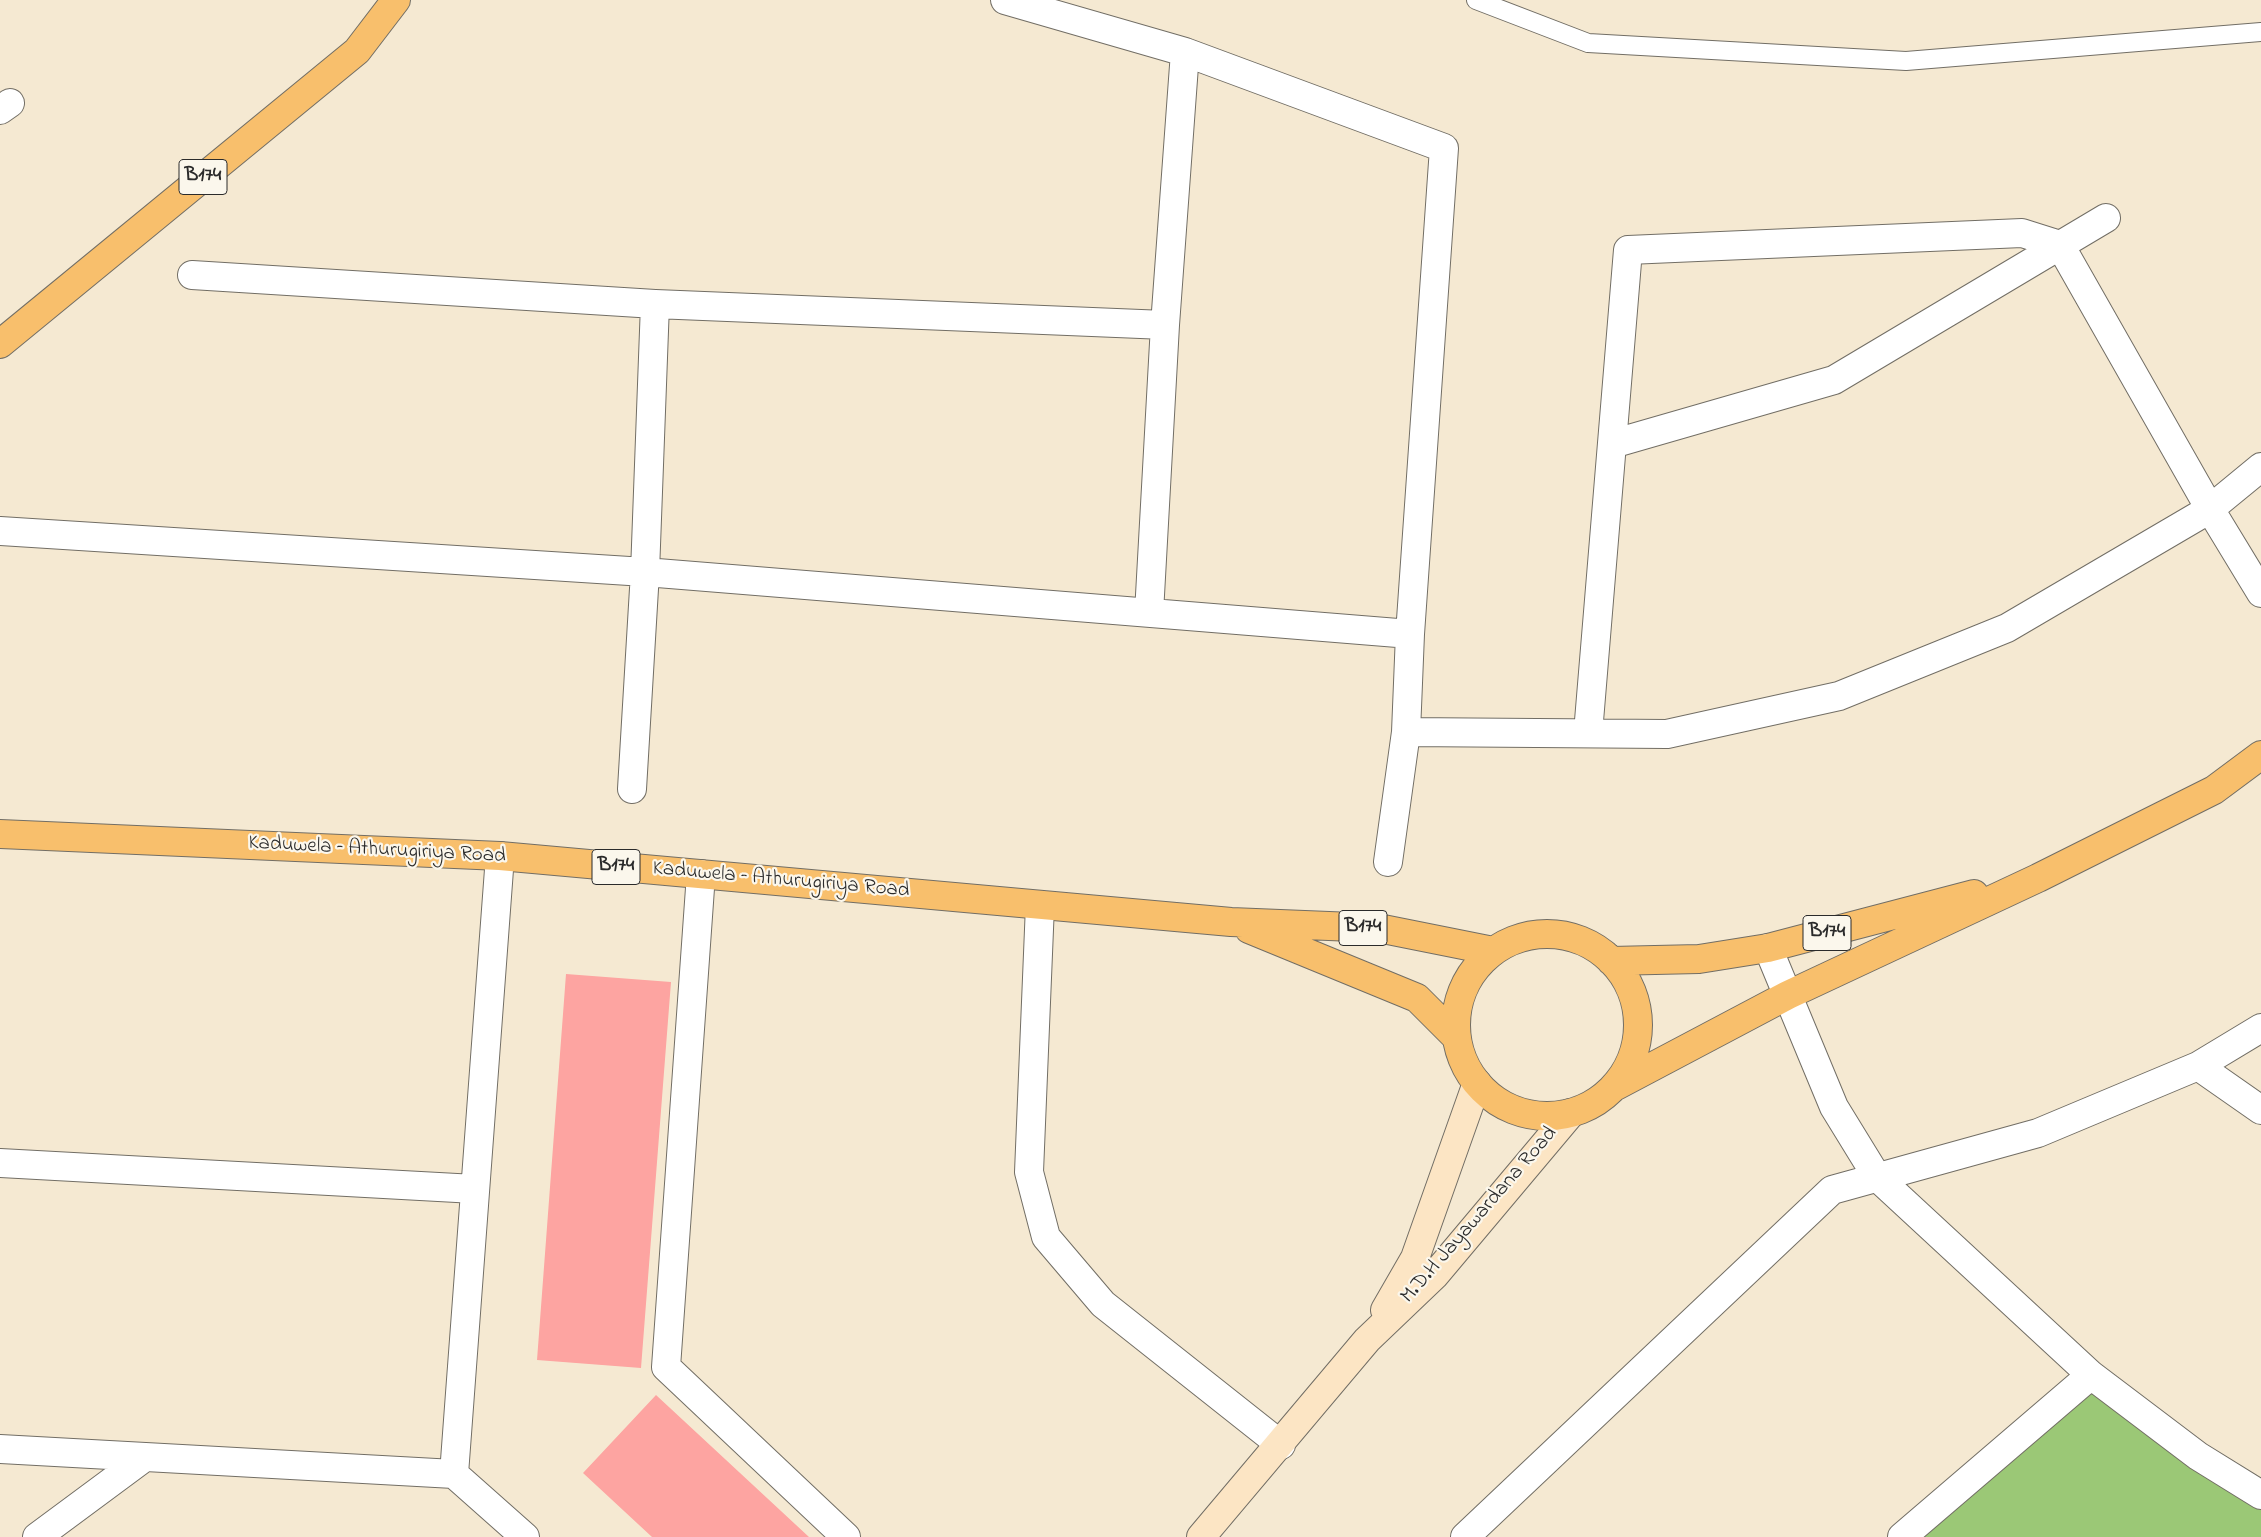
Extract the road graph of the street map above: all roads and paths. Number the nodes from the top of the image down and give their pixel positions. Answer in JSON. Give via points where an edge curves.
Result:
{"nodes":[{"id":1,"x":396,"y":0,"type":"edge"},
{"id":2,"x":1005,"y":0,"type":"edge"},
{"id":3,"x":1476,"y":0,"type":"edge"},
{"id":4,"x":2261,"y":32,"type":"edge"},
{"id":5,"x":1185,"y":52,"type":"junction"},
{"id":6,"x":2106,"y":218,"type":"dead end"},
{"id":7,"x":2060,"y":245,"type":"junction"},
{"id":8,"x":192,"y":274,"type":"dead end"},
{"id":9,"x":655,"y":304,"type":"junction"},
{"id":10,"x":1165,"y":326,"type":"junction"},
{"id":11,"x":0,"y":344,"type":"edge"},
{"id":12,"x":1612,"y":444,"type":"junction"},
{"id":13,"x":2261,"y":467,"type":"edge"},
{"id":14,"x":2210,"y":509,"type":"junction"},
{"id":15,"x":0,"y":531,"type":"edge"},
{"id":16,"x":645,"y":572,"type":"junction"},
{"id":17,"x":2261,"y":593,"type":"edge"},
{"id":18,"x":1149,"y":613,"type":"junction"},
{"id":19,"x":1410,"y":634,"type":"junction"},
{"id":20,"x":1406,"y":732,"type":"junction"},
{"id":21,"x":1588,"y":733,"type":"junction"},
{"id":22,"x":2261,"y":755,"type":"edge"},
{"id":23,"x":632,"y":790,"type":"dead end"},
{"id":24,"x":0,"y":834,"type":"edge"},
{"id":25,"x":500,"y":856,"type":"junction"},
{"id":26,"x":1388,"y":862,"type":"dead end"},
{"id":27,"x":701,"y":874,"type":"junction"},
{"id":28,"x":2038,"y":878,"type":"junction"},
{"id":29,"x":1040,"y":905,"type":"junction"},
{"id":30,"x":1231,"y":922,"type":"junction"},
{"id":31,"x":1768,"y":948,"type":"junction"},
{"id":32,"x":1493,"y":952,"type":"junction"},
{"id":33,"x":1611,"y":961,"type":"junction"},
{"id":34,"x":1788,"y":995,"type":"junction"},
{"id":35,"x":2261,"y":1028,"type":"edge"},
{"id":36,"x":1457,"y":1038,"type":"junction"},
{"id":37,"x":2198,"y":1066,"type":"junction"},
{"id":38,"x":1477,"y":1084,"type":"junction"},
{"id":39,"x":1614,"y":1087,"type":"junction"},
{"id":40,"x":2261,"y":1110,"type":"edge"},
{"id":41,"x":1571,"y":1113,"type":"junction"},
{"id":42,"x":0,"y":1163,"type":"edge"},
{"id":43,"x":1876,"y":1177,"type":"junction"},
{"id":44,"x":475,"y":1188,"type":"junction"},
{"id":45,"x":1367,"y":1340,"type":"junction"},
{"id":46,"x":2091,"y":1375,"type":"junction"},
{"id":47,"x":1281,"y":1445,"type":"junction"},
{"id":48,"x":0,"y":1449,"type":"edge"},
{"id":49,"x":145,"y":1457,"type":"junction"},
{"id":50,"x":454,"y":1474,"type":"junction"},
{"id":51,"x":2261,"y":1495,"type":"edge"},
{"id":52,"x":519,"y":1535,"type":"edge"},
{"id":53,"x":37,"y":1537,"type":"edge"},
{"id":54,"x":846,"y":1537,"type":"edge"},
{"id":55,"x":1201,"y":1537,"type":"edge"},
{"id":56,"x":1465,"y":1537,"type":"edge"},
{"id":57,"x":1902,"y":1537,"type":"edge"}],
"edges":[{"from":1,"to":11,"type":"main road","number":"B174","via":[[357,51]]},
{"from":2,"to":5,"type":"street"},
{"from":3,"to":4,"type":"lane","via":[[1588,43],[1906,61]]},
{"from":5,"to":10,"type":"street"},
{"from":5,"to":19,"type":"street","via":[[1444,148]]},
{"from":6,"to":7,"type":"street"},
{"from":7,"to":12,"type":"street","via":[[1834,380]]},
{"from":7,"to":12,"type":"street","via":[[2022,233],[1628,250]]},
{"from":7,"to":14,"type":"street"},
{"from":8,"to":9,"type":"street"},
{"from":9,"to":10,"type":"street"},
{"from":9,"to":16,"type":"street"},
{"from":10,"to":18,"type":"street"},
{"from":12,"to":21,"type":"street"},
{"from":13,"to":14,"type":"street"},
{"from":14,"to":17,"type":"street"},
{"from":14,"to":21,"type":"street","via":[[2006,628],[1838,696],[1667,734]]},
{"from":15,"to":16,"type":"street"},
{"from":16,"to":18,"type":"street"},
{"from":16,"to":23,"type":"street"},
{"from":18,"to":19,"type":"street"},
{"from":19,"to":20,"type":"street"},
{"from":20,"to":21,"type":"street"},
{"from":20,"to":26,"type":"street"},
{"from":22,"to":28,"type":"main road","number":"B174","via":[[2214,790]]},
{"from":24,"to":25,"type":"main road","name":"Kaduwela – Athurugiriya Road","number":"B174"},
{"from":25,"to":27,"type":"main road","name":"Kaduwela – Athurugiriya Road","number":"B174"},
{"from":25,"to":44,"type":"street"},
{"from":27,"to":29,"type":"main road","name":"Kaduwela – Athurugiriya Road","number":"B174"},
{"from":27,"to":54,"type":"street","via":[[666,1367]]},
{"from":28,"to":31,"type":"main road","number":"B174"},
{"from":28,"to":34,"type":"main road","number":"B174"},
{"from":29,"to":30,"type":"main road","name":"Kaduwela – Athurugiriya Road","number":"B174"},
{"from":29,"to":47,"type":"street","via":[[1029,1172],[1046,1237],[1103,1304]]},
{"from":30,"to":32,"type":"main road","name":"Kaduwela – Athurugiriya Road","number":"B174","via":[[1378,928]]},
{"from":30,"to":36,"type":"main road","name":"Kaduwela – Athurugiriya Road","number":"B174","via":[[1417,998]]},
{"from":31,"to":33,"type":"main road","number":"B174","via":[[1699,959]]},
{"from":31,"to":34,"type":"street"},
{"from":32,"to":33,"type":"main road","via":[[1514,940],[1538,934],[1562,935],[1588,944]]},
{"from":32,"to":36,"type":"main road","via":[[1475,969],[1462,990],[1456,1013]]},
{"from":33,"to":39,"type":"main road","via":[[1627,983],[1636,1009],[1637,1037],[1630,1063]]},
{"from":34,"to":39,"type":"main road","number":"B174"},
{"from":34,"to":43,"type":"street","via":[[1834,1107]]},
{"from":35,"to":37,"type":"street"},
{"from":36,"to":38,"type":"main road","via":[[1463,1061]]},
{"from":37,"to":40,"type":"street"},
{"from":37,"to":43,"type":"street","via":[[2038,1133]]},
{"from":38,"to":41,"type":"main road","via":[[1496,1101],[1519,1112],[1545,1116]]},
{"from":38,"to":45,"type":"street","name":"M.D.H Jayawardana Road","via":[[1415,1258]]},
{"from":39,"to":41,"type":"main road","via":[[1594,1103]]},
{"from":41,"to":45,"type":"street","name":"M.D.H Jayawardana Road","via":[[1434,1276]]},
{"from":42,"to":44,"type":"street"},
{"from":43,"to":46,"type":"street"},
{"from":43,"to":56,"type":"street","via":[[1832,1190]]},
{"from":44,"to":50,"type":"street"},
{"from":45,"to":47,"type":"street","name":"M.D.H Jayawardana Road"},
{"from":46,"to":51,"type":"street","via":[[2198,1456]]},
{"from":46,"to":57,"type":"street"},
{"from":47,"to":55,"type":"street","name":"M.D.H Jayawardana Road"},
{"from":48,"to":49,"type":"street"},
{"from":49,"to":50,"type":"street"},
{"from":49,"to":53,"type":"street"},
{"from":50,"to":52,"type":"street"}]}
